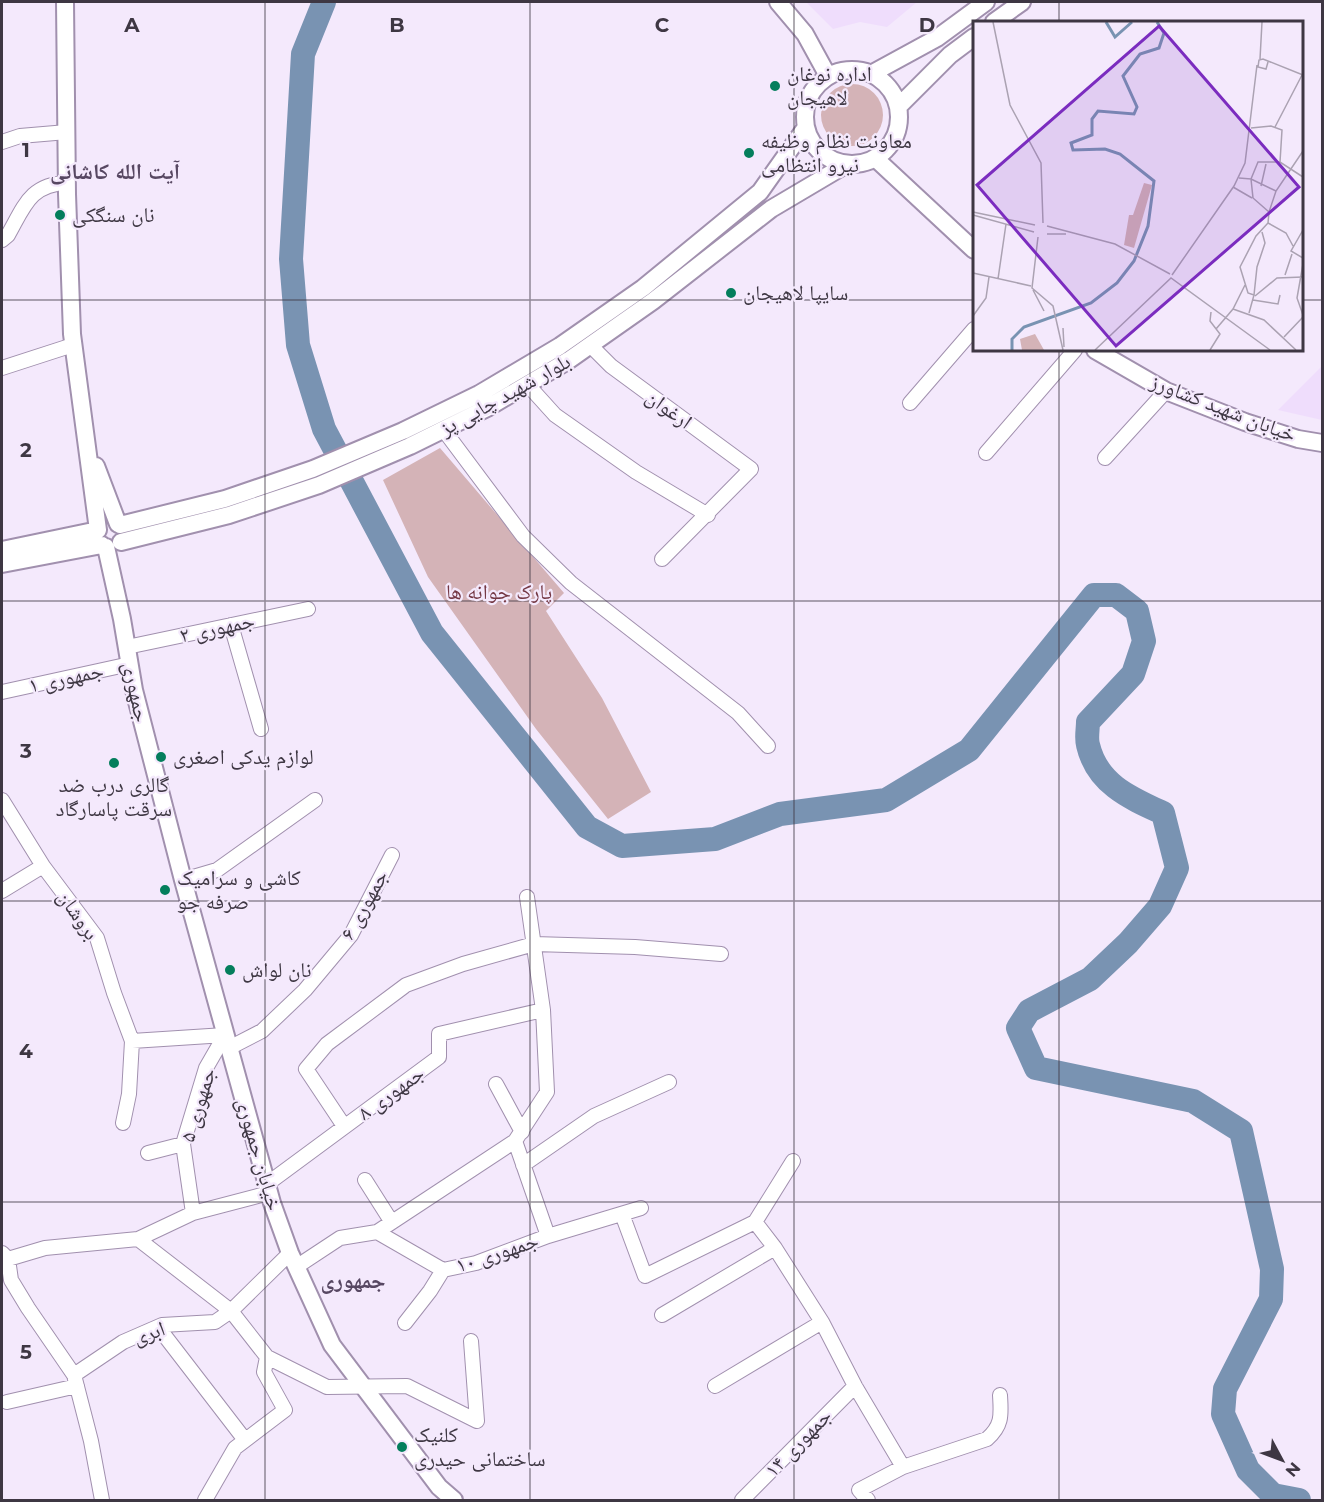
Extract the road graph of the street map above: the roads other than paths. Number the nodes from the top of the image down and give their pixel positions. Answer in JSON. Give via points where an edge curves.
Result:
{"nodes":[{"id":1,"x":65,"y":2,"type":"edge"},
{"id":2,"x":778,"y":2,"type":"edge"},
{"id":3,"x":986,"y":2,"type":"edge"},
{"id":4,"x":1022,"y":2,"type":"edge"},
{"id":5,"x":995,"y":21,"type":"edge"},
{"id":6,"x":973,"y":38,"type":"edge"},
{"id":7,"x":871,"y":74,"type":"junction"},
{"id":8,"x":828,"y":76,"type":"junction"},
{"id":9,"x":898,"y":108,"type":"junction"},
{"id":10,"x":806,"y":127,"type":"junction"},
{"id":11,"x":67,"y":132,"type":"junction"},
{"id":12,"x":2,"y":142,"type":"edge"},
{"id":13,"x":875,"y":158,"type":"junction"},
{"id":14,"x":847,"y":164,"type":"junction"},
{"id":15,"x":67,"y":183,"type":"junction"},
{"id":16,"x":2,"y":240,"type":"edge"},
{"id":17,"x":973,"y":248,"type":"edge"},
{"id":18,"x":973,"y":331,"type":"edge"},
{"id":19,"x":73,"y":345,"type":"junction"},
{"id":20,"x":590,"y":345,"type":"junction"},
{"id":21,"x":1074,"y":351,"type":"edge"},
{"id":22,"x":1097,"y":351,"type":"edge"},
{"id":23,"x":2,"y":368,"type":"edge"},
{"id":24,"x":527,"y":384,"type":"junction"},
{"id":25,"x":1166,"y":391,"type":"junction"},
{"id":26,"x":910,"y":403,"type":"dead end"},
{"id":27,"x":443,"y":429,"type":"junction"},
{"id":28,"x":1323,"y":443,"type":"edge"},
{"id":29,"x":376,"y":452,"type":"junction"},
{"id":30,"x":986,"y":453,"type":"dead end"},
{"id":31,"x":1104,"y":458,"type":"dead end"},
{"id":32,"x":708,"y":515,"type":"junction"},
{"id":33,"x":112,"y":537,"type":"junction"},
{"id":34,"x":2,"y":550,"type":"edge"},
{"id":35,"x":662,"y":559,"type":"dead end"},
{"id":36,"x":2,"y":564,"type":"edge"},
{"id":37,"x":308,"y":609,"type":"dead end"},
{"id":38,"x":231,"y":625,"type":"junction"},
{"id":39,"x":127,"y":647,"type":"junction"},
{"id":40,"x":130,"y":664,"type":"junction"},
{"id":41,"x":2,"y":692,"type":"edge"},
{"id":42,"x":261,"y":729,"type":"dead end"},
{"id":43,"x":768,"y":746,"type":"dead end"},
{"id":44,"x":153,"y":764,"type":"joint"},
{"id":45,"x":2,"y":801,"type":"edge"},
{"id":46,"x":315,"y":801,"type":"dead end"},
{"id":47,"x":392,"y":855,"type":"dead end"},
{"id":48,"x":44,"y":866,"type":"junction"},
{"id":49,"x":183,"y":880,"type":"junction"},
{"id":50,"x":2,"y":891,"type":"edge"},
{"id":51,"x":527,"y":897,"type":"dead end"},
{"id":52,"x":534,"y":944,"type":"junction"},
{"id":53,"x":721,"y":954,"type":"dead end"},
{"id":54,"x":543,"y":1010,"type":"junction"},
{"id":55,"x":132,"y":1041,"type":"junction"},
{"id":56,"x":227,"y":1041,"type":"junction"},
{"id":57,"x":669,"y":1082,"type":"dead end"},
{"id":58,"x":496,"y":1083,"type":"dead end"},
{"id":59,"x":123,"y":1123,"type":"dead end"},
{"id":60,"x":344,"y":1126,"type":"junction"},
{"id":61,"x":518,"y":1136,"type":"junction"},
{"id":62,"x":183,"y":1144,"type":"junction"},
{"id":63,"x":148,"y":1153,"type":"dead end"},
{"id":64,"x":793,"y":1161,"type":"dead end"},
{"id":65,"x":523,"y":1166,"type":"junction"},
{"id":66,"x":365,"y":1180,"type":"dead end"},
{"id":67,"x":268,"y":1188,"type":"junction"},
{"id":68,"x":641,"y":1208,"type":"dead end"},
{"id":69,"x":193,"y":1214,"type":"junction"},
{"id":70,"x":622,"y":1214,"type":"junction"},
{"id":71,"x":391,"y":1221,"type":"junction"},
{"id":72,"x":755,"y":1222,"type":"junction"},
{"id":73,"x":377,"y":1232,"type":"junction"},
{"id":74,"x":548,"y":1236,"type":"junction"},
{"id":75,"x":138,"y":1239,"type":"junction"},
{"id":76,"x":775,"y":1248,"type":"junction"},
{"id":77,"x":5,"y":1256,"type":"edge"},
{"id":78,"x":293,"y":1260,"type":"junction"},
{"id":79,"x":443,"y":1270,"type":"junction"},
{"id":80,"x":231,"y":1311,"type":"junction"},
{"id":81,"x":662,"y":1315,"type":"dead end"},
{"id":82,"x":405,"y":1323,"type":"dead end"},
{"id":83,"x":822,"y":1323,"type":"junction"},
{"id":84,"x":158,"y":1327,"type":"junction"},
{"id":85,"x":471,"y":1341,"type":"dead end"},
{"id":86,"x":267,"y":1357,"type":"junction"},
{"id":87,"x":76,"y":1381,"type":"junction"},
{"id":88,"x":363,"y":1386,"type":"junction"},
{"id":89,"x":715,"y":1386,"type":"dead end"},
{"id":90,"x":855,"y":1386,"type":"junction"},
{"id":91,"x":999,"y":1395,"type":"dead end"},
{"id":92,"x":7,"y":1402,"type":"dead end"},
{"id":93,"x":245,"y":1440,"type":"junction"},
{"id":94,"x":903,"y":1467,"type":"junction"},
{"id":95,"x":102,"y":1500,"type":"edge"},
{"id":96,"x":205,"y":1500,"type":"edge"},
{"id":97,"x":454,"y":1500,"type":"edge"},
{"id":98,"x":742,"y":1500,"type":"edge"},
{"id":99,"x":868,"y":1500,"type":"edge"}],
"edges":[{"from":1,"to":11,"type":"main road","name":"جمهوری"},
{"from":2,"to":8,"type":"main road","via":[[805,34]]},
{"from":3,"to":7,"type":"main road","via":[[937,38]]},
{"from":4,"to":5,"type":"main road"},
{"from":6,"to":9,"type":"main road","via":[[950,55]]},
{"from":7,"to":8,"type":"main road","via":[[857,70]]},
{"from":7,"to":9,"type":"main road","via":[[884,82]]},
{"from":8,"to":10,"type":"main road","via":[[809,98]]},
{"from":9,"to":13,"type":"main road","via":[[895,136]]},
{"from":10,"to":14,"type":"main road","via":[[820,153]]},
{"from":10,"to":29,"type":"main road","name":"بلوار شهید چایی پز","via":[[760,192],[643,288],[560,346]]},
{"from":11,"to":12,"type":"street","via":[[20,136]]},
{"from":11,"to":15,"type":"main road","name":"جمهوری"},
{"from":13,"to":14,"type":"main road"},
{"from":13,"to":17,"type":"main road"},
{"from":14,"to":20,"type":"main road","name":"بلوار شهید چایی پز","via":[[771,209]]},
{"from":15,"to":16,"type":"street","via":[[56,183],[31,194]]},
{"from":15,"to":19,"type":"main road","name":"جمهوری"},
{"from":18,"to":26,"type":"street"},
{"from":19,"to":23,"type":"street"},
{"from":19,"to":33,"type":"main road","name":"جمهوری","via":[[86,440]]},
{"from":20,"to":24,"type":"main road","name":"بلوار شهید چایی پز"},
{"from":20,"to":32,"type":"street","name":"ارغوان","via":[[611,366],[751,470]]},
{"from":21,"to":30,"type":"street"},
{"from":22,"to":25,"type":"main road","name":"خیابان شهید کشاورز"},
{"from":24,"to":27,"type":"main road","name":"بلوار شهید چایی پز"},
{"from":24,"to":32,"type":"street","via":[[555,415],[636,472]]},
{"from":25,"to":28,"type":"main road","name":"خیابان شهید کشاورز","via":[[1245,422]]},
{"from":25,"to":31,"type":"street"},
{"from":27,"to":29,"type":"main road","name":"بلوار شهید چایی پز"},
{"from":27,"to":43,"type":"street","via":[[523,536],[571,583],[738,713]]},
{"from":29,"to":33,"type":"main road","name":"بلوار شهید چایی پز","via":[[316,477],[225,499]]},
{"from":32,"to":35,"type":"street"},
{"from":33,"to":34,"type":"main road"},
{"from":33,"to":36,"type":"main road"},
{"from":33,"to":39,"type":"main road","name":"جمهوری"},
{"from":37,"to":38,"type":"street","name":"جمهوری ۲"},
{"from":38,"to":39,"type":"street","name":"جمهوری ۲"},
{"from":38,"to":42,"type":"street"},
{"from":39,"to":40,"type":"main road","name":"جمهوری"},
{"from":40,"to":41,"type":"street","name":"جمهوری ۱"},
{"from":40,"to":44,"type":"main road","name":"جمهوری"},
{"from":44,"to":49,"type":"main road","name":"خیابان جمهوری"},
{"from":45,"to":48,"type":"street","name":"بروشان"},
{"from":46,"to":49,"type":"street","via":[[217,870]]},
{"from":47,"to":56,"type":"street","name":"جمهوری ۶","via":[[351,935],[305,990],[262,1031]]},
{"from":48,"to":50,"type":"street"},
{"from":48,"to":55,"type":"street","name":"بروشان","via":[[97,938]]},
{"from":49,"to":56,"type":"main road","name":"خیابان جمهوری"},
{"from":51,"to":52,"type":"street"},
{"from":52,"to":53,"type":"street"},
{"from":52,"to":54,"type":"street"},
{"from":52,"to":60,"type":"street","via":[[406,985],[327,1044],[306,1068]]},
{"from":54,"to":60,"type":"street","name":"جمهوری ۸","via":[[439,1034],[439,1057]]},
{"from":54,"to":61,"type":"street","via":[[547,1092]]},
{"from":55,"to":56,"type":"street"},
{"from":55,"to":59,"type":"street"},
{"from":56,"to":62,"type":"street","name":"جمهوری ۵","via":[[206,1068]]},
{"from":56,"to":67,"type":"main road","name":"خیابان جمهوری"},
{"from":57,"to":65,"type":"street","via":[[594,1116]]},
{"from":58,"to":61,"type":"street"},
{"from":60,"to":67,"type":"street","name":"جمهوری ۸"},
{"from":61,"to":65,"type":"street"},
{"from":61,"to":71,"type":"street"},
{"from":62,"to":63,"type":"street"},
{"from":62,"to":69,"type":"street","name":"جمهوری ۵"},
{"from":64,"to":72,"type":"street"},
{"from":65,"to":74,"type":"street"},
{"from":66,"to":71,"type":"street"},
{"from":67,"to":69,"type":"street"},
{"from":67,"to":78,"type":"main road","name":"خیابان جمهوری"},
{"from":68,"to":70,"type":"street","name":"جمهوری ۱۰"},
{"from":69,"to":75,"type":"street"},
{"from":70,"to":72,"type":"street","via":[[645,1276]]},
{"from":70,"to":74,"type":"street","name":"جمهوری ۱۰"},
{"from":71,"to":73,"type":"street"},
{"from":72,"to":76,"type":"street"},
{"from":73,"to":78,"type":"street","via":[[340,1238]]},
{"from":73,"to":79,"type":"street","name":"جمهوری ۱۰"},
{"from":74,"to":79,"type":"street","name":"جمهوری ۱۰","via":[[476,1263]]},
{"from":75,"to":77,"type":"street"},
{"from":75,"to":80,"type":"street"},
{"from":76,"to":81,"type":"street"},
{"from":76,"to":83,"type":"street"},
{"from":77,"to":87,"type":"street","via":[[11,1280]]},
{"from":78,"to":80,"type":"street"},
{"from":78,"to":88,"type":"main road","name":"خیابان جمهوری","via":[[332,1345]]},
{"from":79,"to":82,"type":"street"},
{"from":80,"to":84,"type":"street","name":"ابری","via":[[215,1322]]},
{"from":80,"to":86,"type":"street"},
{"from":83,"to":89,"type":"street"},
{"from":83,"to":90,"type":"street"},
{"from":84,"to":87,"type":"street","name":"ابری","via":[[123,1342]]},
{"from":84,"to":93,"type":"street"},
{"from":85,"to":88,"type":"street","via":[[477,1421],[407,1386]]},
{"from":86,"to":88,"type":"street","via":[[327,1387]]},
{"from":86,"to":93,"type":"street","via":[[264,1372],[285,1410]]},
{"from":87,"to":92,"type":"street"},
{"from":87,"to":95,"type":"street"},
{"from":88,"to":97,"type":"main road","name":"خیابان جمهوری","via":[[439,1487]]},
{"from":90,"to":94,"type":"street"},
{"from":90,"to":98,"type":"street","name":"جمهوری ۱۴"},
{"from":91,"to":94,"type":"street","via":[[1000,1420],[996,1432],[987,1439]]},
{"from":93,"to":96,"type":"street","via":[[235,1448]]},
{"from":94,"to":99,"type":"street","via":[[859,1490]]}]}
